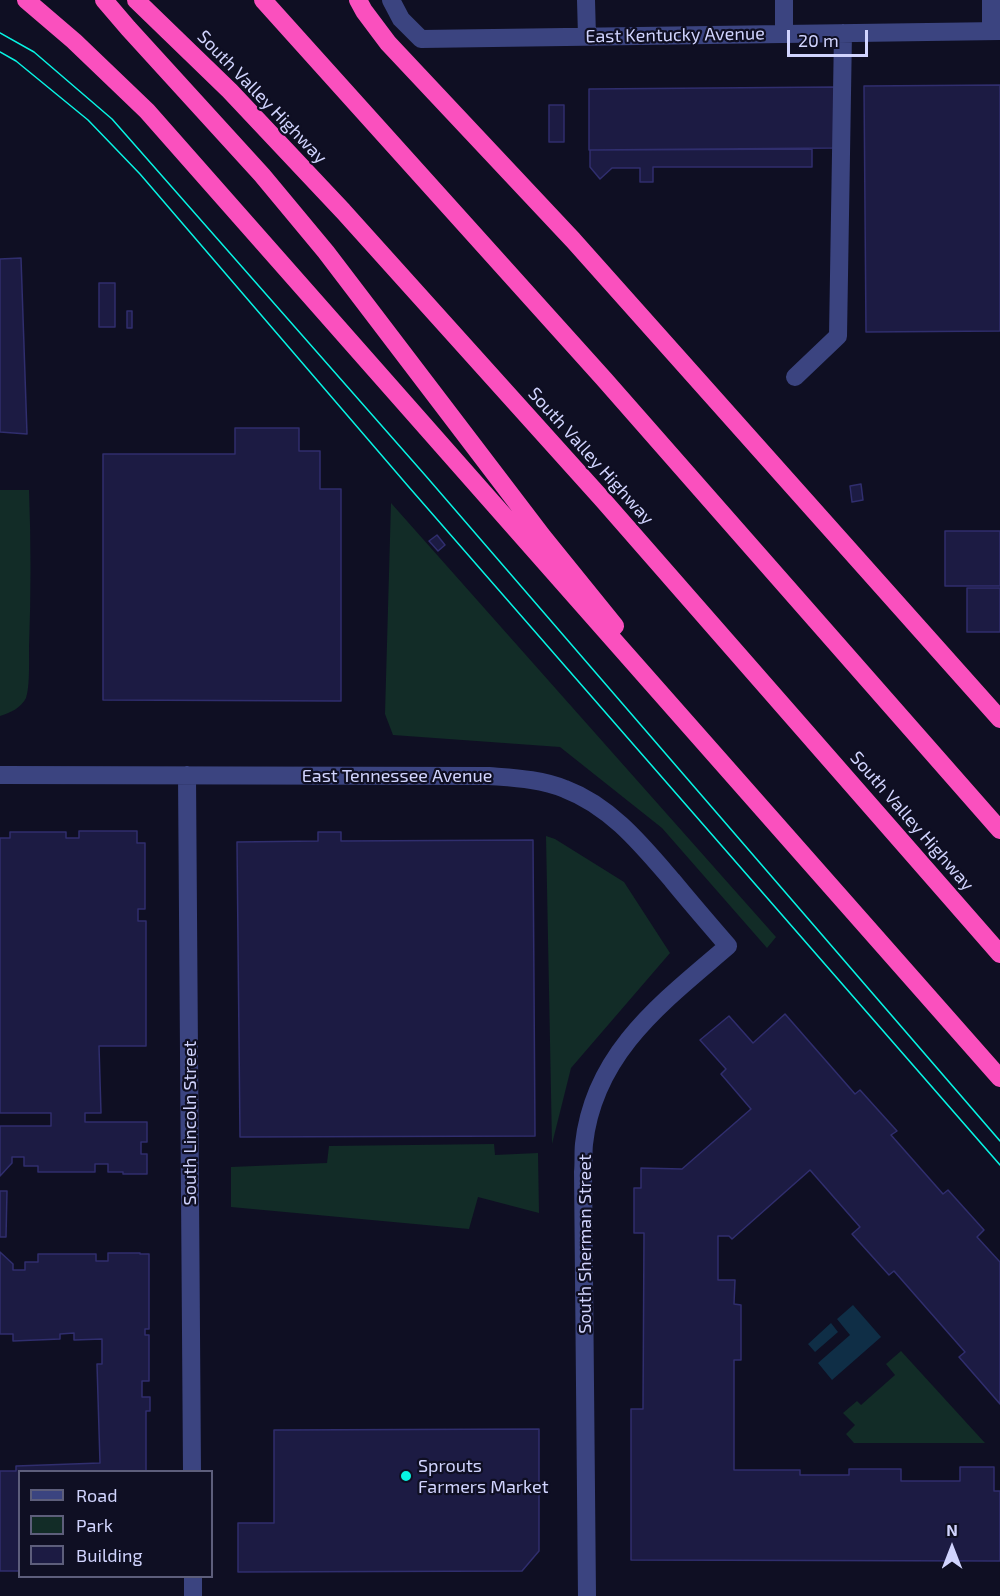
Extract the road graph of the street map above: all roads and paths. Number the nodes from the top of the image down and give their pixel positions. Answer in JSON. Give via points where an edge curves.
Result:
{"nodes":[{"id":1,"x":26,"y":0,"type":"edge"},
{"id":2,"x":104,"y":0,"type":"edge"},
{"id":3,"x":136,"y":0,"type":"edge"},
{"id":4,"x":263,"y":0,"type":"edge"},
{"id":5,"x":358,"y":0,"type":"edge"},
{"id":6,"x":391,"y":0,"type":"edge"},
{"id":7,"x":586,"y":0,"type":"edge"},
{"id":8,"x":784,"y":0,"type":"edge"},
{"id":9,"x":990,"y":0,"type":"edge"},
{"id":10,"x":996,"y":31,"type":"edge"},
{"id":11,"x":784,"y":33,"type":"junction"},
{"id":12,"x":843,"y":33,"type":"junction"},
{"id":13,"x":587,"y":36,"type":"junction"},
{"id":14,"x":795,"y":376,"type":"dead end"},
{"id":15,"x":1000,"y":719,"type":"edge"},
{"id":16,"x":706,"y":746,"type":"junction"},
{"id":17,"x":0,"y":775,"type":"edge"},
{"id":18,"x":187,"y":775,"type":"junction"},
{"id":19,"x":1000,"y":830,"type":"edge"},
{"id":20,"x":728,"y":946,"type":"joint"},
{"id":21,"x":1000,"y":954,"type":"edge"},
{"id":22,"x":1000,"y":1078,"type":"edge"},
{"id":23,"x":192,"y":1470,"type":"edge"},
{"id":24,"x":193,"y":1578,"type":"edge"},
{"id":25,"x":194,"y":1596,"type":"edge"},
{"id":26,"x":587,"y":1596,"type":"edge"}],
"edges":[{"from":1,"to":16,"type":"highway","via":[[147,111]]},
{"from":2,"to":16,"type":"highway","via":[[326,252]]},
{"from":3,"to":21,"type":"highway","name":"South Valley Highway","via":[[230,91],[343,211],[603,500]]},
{"from":4,"to":19,"type":"highway","via":[[604,379]]},
{"from":5,"to":15,"type":"highway","via":[[388,43],[573,240]]},
{"from":6,"to":13,"type":"street","name":"East Kentucky Avenue","via":[[401,19],[422,39]]},
{"from":7,"to":13,"type":"street"},
{"from":8,"to":11,"type":"street"},
{"from":9,"to":10,"type":"street"},
{"from":10,"to":12,"type":"street","name":"East Kentucky Avenue"},
{"from":11,"to":12,"type":"street","name":"East Kentucky Avenue"},
{"from":11,"to":13,"type":"street","name":"East Kentucky Avenue"},
{"from":12,"to":14,"type":"street","via":[[838,336]]},
{"from":16,"to":22,"type":"highway"},
{"from":17,"to":18,"type":"street","name":"East Tennessee Avenue"},
{"from":18,"to":20,"type":"street","name":"East Tennessee Avenue","via":[[489,776],[533,780],[565,789],[592,803],[639,841]]},
{"from":18,"to":23,"type":"street","name":"South Lincoln Street"},
{"from":20,"to":26,"type":"street","name":"South Sherman Street","via":[[641,1023],[607,1071],[589,1120],[583,1172]]},
{"from":24,"to":25,"type":"street"}]}
